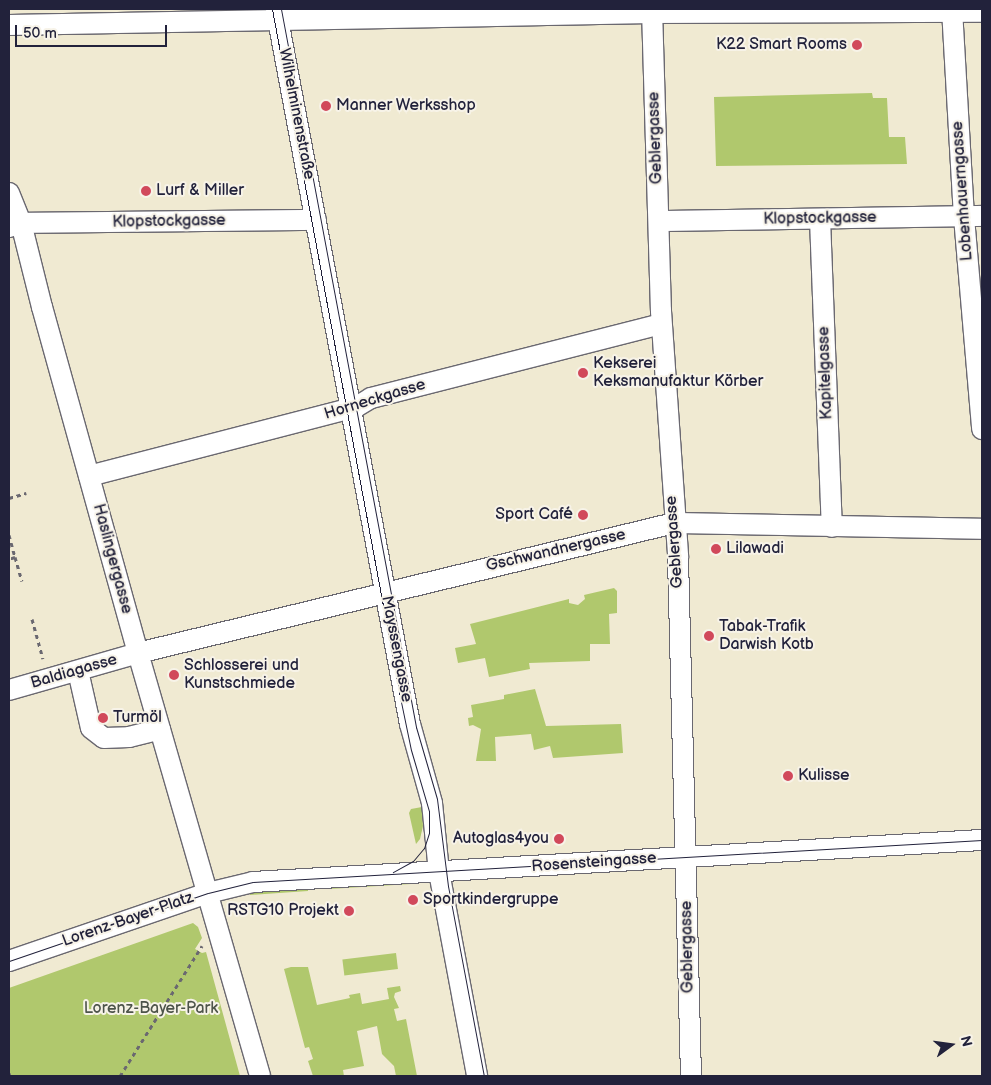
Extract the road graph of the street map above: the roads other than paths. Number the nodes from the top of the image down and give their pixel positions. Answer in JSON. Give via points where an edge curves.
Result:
{"nodes":[{"id":1,"x":952,"y":10,"type":"edge"},
{"id":2,"x":652,"y":11,"type":"edge"},
{"id":3,"x":982,"y":12,"type":"edge"},
{"id":4,"x":277,"y":14,"type":"edge"},
{"id":5,"x":9,"y":25,"type":"edge"},
{"id":6,"x":9,"y":193,"type":"edge"},
{"id":7,"x":973,"y":216,"type":"edge"},
{"id":8,"x":820,"y":219,"type":"junction"},
{"id":9,"x":316,"y":220,"type":"junction"},
{"id":10,"x":658,"y":221,"type":"junction"},
{"id":11,"x":15,"y":225,"type":"edge"},
{"id":12,"x":661,"y":324,"type":"junction"},
{"id":13,"x":351,"y":408,"type":"junction"},
{"id":14,"x":982,"y":429,"type":"edge"},
{"id":15,"x":89,"y":476,"type":"junction"},
{"id":16,"x":674,"y":523,"type":"junction"},
{"id":17,"x":832,"y":527,"type":"junction"},
{"id":18,"x":982,"y":529,"type":"edge"},
{"id":19,"x":386,"y":592,"type":"junction"},
{"id":20,"x":138,"y":654,"type":"junction"},
{"id":21,"x":78,"y":671,"type":"junction"},
{"id":22,"x":9,"y":690,"type":"edge"},
{"id":23,"x":160,"y":729,"type":"junction"},
{"id":24,"x":982,"y":840,"type":"edge"},
{"id":25,"x":686,"y":858,"type":"junction"},
{"id":26,"x":439,"y":872,"type":"junction"},
{"id":27,"x":208,"y":893,"type":"junction"},
{"id":28,"x":9,"y":961,"type":"edge"},
{"id":29,"x":260,"y":1076,"type":"edge"},
{"id":30,"x":477,"y":1076,"type":"edge"},
{"id":31,"x":692,"y":1076,"type":"edge"}],
"edges":[{"from":1,"to":2,"type":"street"},
{"from":1,"to":3,"type":"street"},
{"from":1,"to":7,"type":"street","name":"Lobenhauerngasse"},
{"from":2,"to":4,"type":"street"},
{"from":2,"to":10,"type":"street","name":"Geblergasse"},
{"from":4,"to":5,"type":"street"},
{"from":4,"to":9,"type":"street","name":"Wilhelminenstraße"},
{"from":6,"to":11,"type":"street","name":"Haslingergasse"},
{"from":7,"to":8,"type":"street","name":"Klopstockgasse"},
{"from":7,"to":14,"type":"street","name":"Lobenhauerngasse"},
{"from":8,"to":10,"type":"street","name":"Klopstockgasse"},
{"from":8,"to":17,"type":"street","name":"Kapitelgasse"},
{"from":9,"to":11,"type":"street","name":"Klopstockgasse"},
{"from":9,"to":13,"type":"street","name":"Mayssengasse"},
{"from":10,"to":12,"type":"street","name":"Geblergasse"},
{"from":11,"to":15,"type":"street","name":"Haslingergasse"},
{"from":12,"to":13,"type":"street","name":"Horneckgasse","via":[[371,398]]},
{"from":12,"to":16,"type":"street","name":"Geblergasse"},
{"from":13,"to":15,"type":"street","name":"Horneckgasse"},
{"from":13,"to":19,"type":"street","name":"Mayssengasse"},
{"from":15,"to":20,"type":"street","name":"Haslingergasse"},
{"from":16,"to":17,"type":"street","name":"Gschwandnergasse"},
{"from":16,"to":19,"type":"street","name":"Gschwandnergasse"},
{"from":16,"to":25,"type":"street","name":"Geblergasse","via":[[678,557]]},
{"from":17,"to":18,"type":"street","name":"Gschwandnergasse"},
{"from":19,"to":20,"type":"street","name":"Gschwandnergasse"},
{"from":19,"to":26,"type":"street","name":"Mayssengasse","via":[[410,724],[434,810]]},
{"from":20,"to":21,"type":"street","name":"Baldiagasse"},
{"from":20,"to":23,"type":"street","name":"Haslingergasse"},
{"from":21,"to":22,"type":"street","name":"Baldiagasse"},
{"from":21,"to":23,"type":"street","via":[[91,728],[104,738],[129,737]]},
{"from":23,"to":27,"type":"street","name":"Haslingergasse"},
{"from":24,"to":25,"type":"street","name":"Rosensteingasse"},
{"from":25,"to":26,"type":"street","name":"Rosensteingasse"},
{"from":25,"to":31,"type":"street","name":"Geblergasse"},
{"from":26,"to":27,"type":"street","name":"Rosensteingasse","via":[[253,882]]},
{"from":26,"to":30,"type":"street","name":"Mayssengasse"},
{"from":27,"to":28,"type":"street","name":"Lorenz-Bayer-Platz"},
{"from":27,"to":29,"type":"street","name":"Lorenz-Bayer-Platz"}]}
